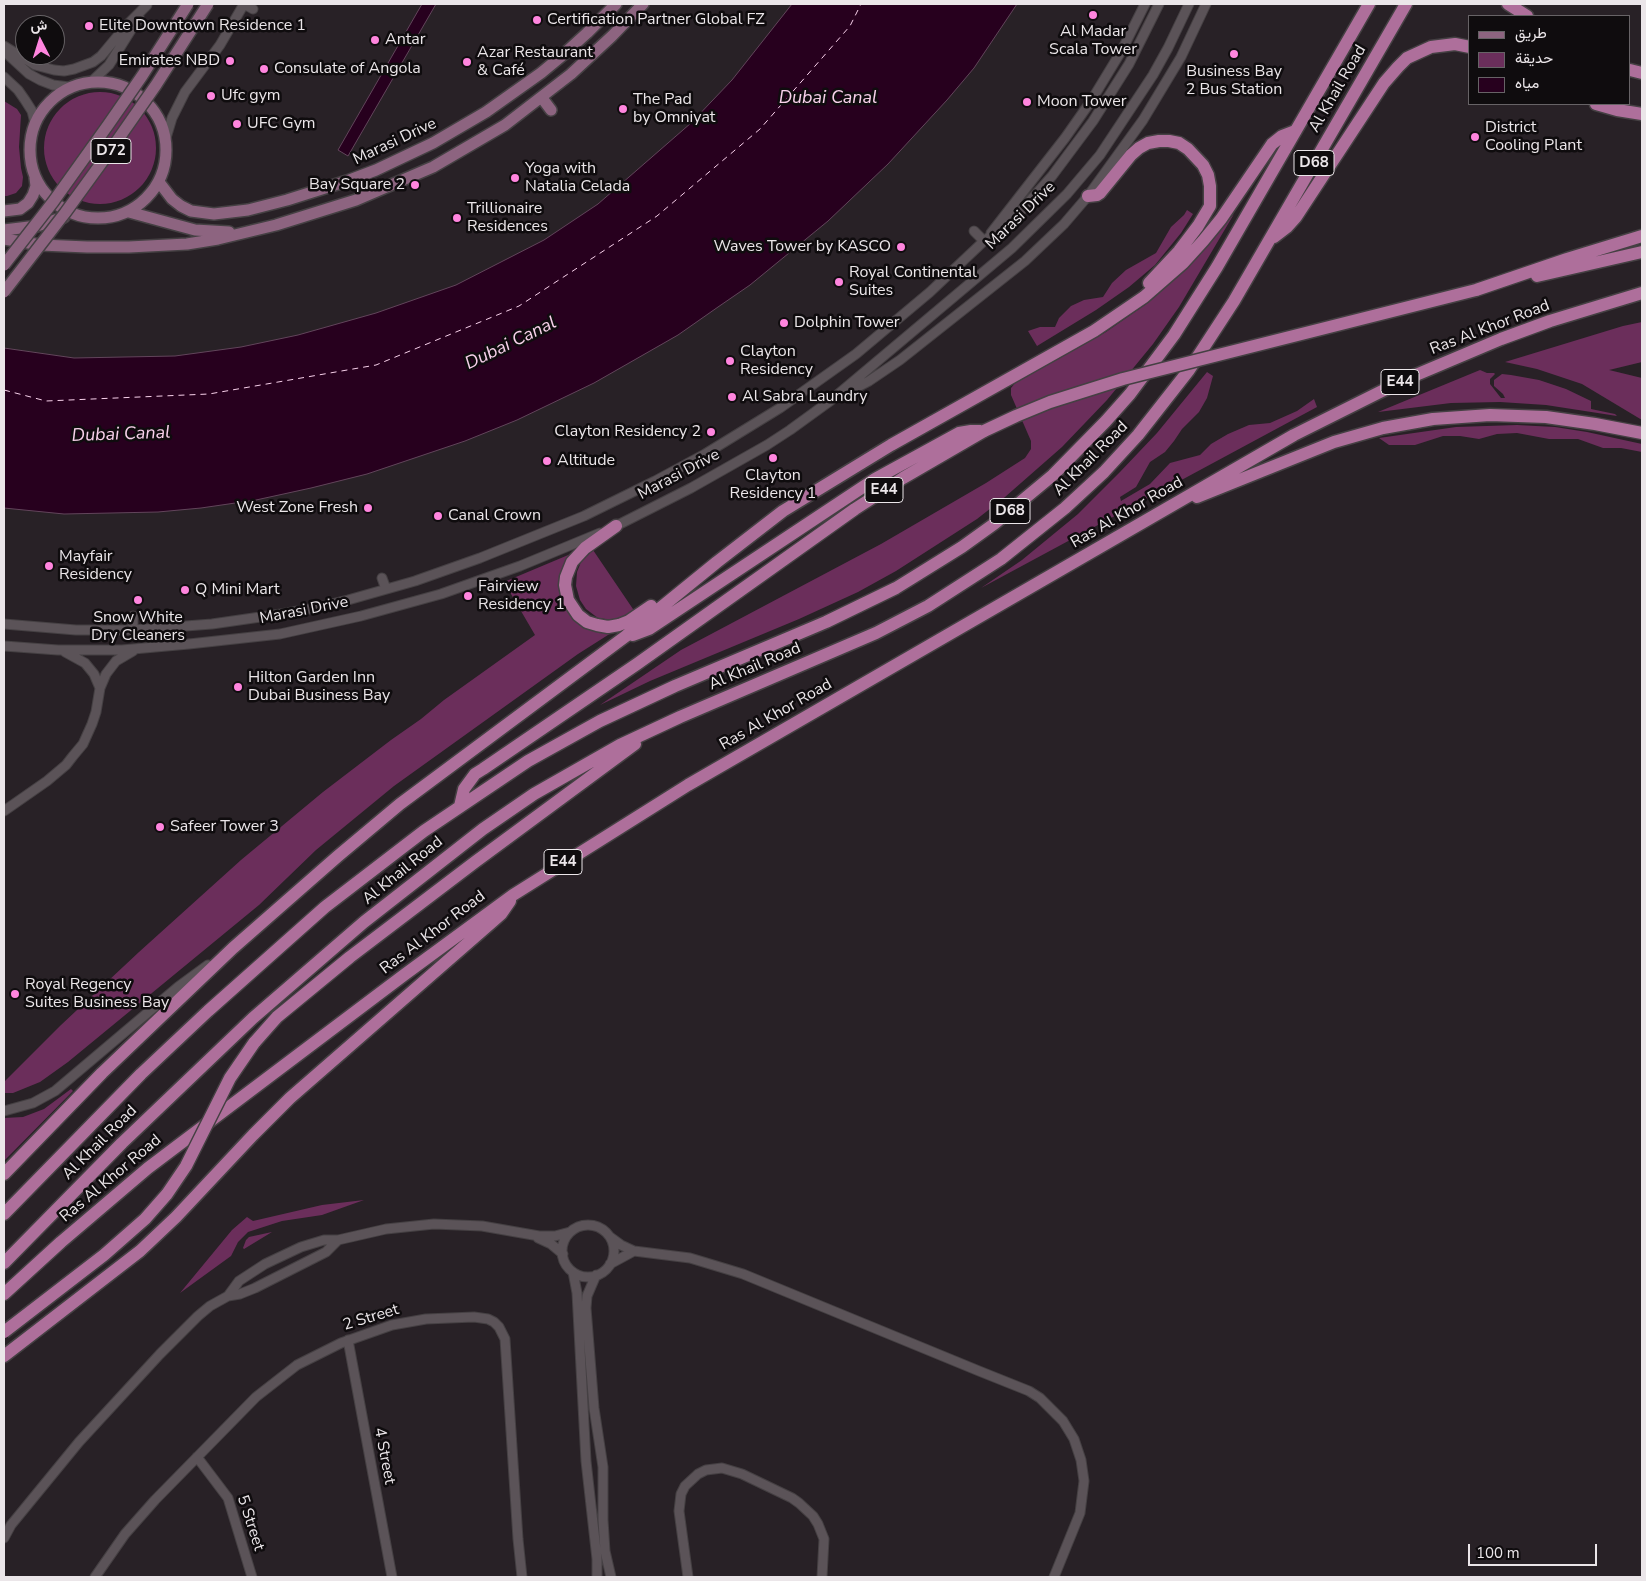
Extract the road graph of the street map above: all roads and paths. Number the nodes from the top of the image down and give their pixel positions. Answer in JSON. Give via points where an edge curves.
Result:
{"nodes":[{"id":1,"x":147,"y":4,"type":"edge"},
{"id":2,"x":188,"y":4,"type":"edge"},
{"id":3,"x":208,"y":4,"type":"edge"},
{"id":4,"x":244,"y":4,"type":"edge"},
{"id":5,"x":616,"y":4,"type":"edge"},
{"id":6,"x":643,"y":4,"type":"edge"},
{"id":7,"x":1145,"y":4,"type":"edge"},
{"id":8,"x":1159,"y":4,"type":"edge"},
{"id":9,"x":1189,"y":4,"type":"edge"},
{"id":10,"x":1206,"y":4,"type":"edge"},
{"id":11,"x":1369,"y":4,"type":"edge"},
{"id":12,"x":1406,"y":4,"type":"edge"},
{"id":13,"x":1508,"y":4,"type":"edge"},
{"id":14,"x":253,"y":9,"type":"dead end"},
{"id":15,"x":1525,"y":15,"type":"edge"},
{"id":16,"x":4,"y":46,"type":"edge"},
{"id":17,"x":1468,"y":47,"type":"edge"},
{"id":18,"x":4,"y":51,"type":"edge"},
{"id":19,"x":4,"y":77,"type":"edge"},
{"id":20,"x":91,"y":82,"type":"junction"},
{"id":21,"x":69,"y":87,"type":"junction"},
{"id":22,"x":542,"y":98,"type":"junction"},
{"id":23,"x":1600,"y":105,"type":"edge"},
{"id":24,"x":551,"y":110,"type":"dead end"},
{"id":25,"x":1642,"y":114,"type":"edge"},
{"id":26,"x":36,"y":123,"type":"junction"},
{"id":27,"x":1295,"y":131,"type":"junction"},
{"id":28,"x":166,"y":138,"type":"junction"},
{"id":29,"x":35,"y":176,"type":"junction"},
{"id":30,"x":159,"y":182,"type":"junction"},
{"id":31,"x":1088,"y":196,"type":"junction"},
{"id":32,"x":4,"y":211,"type":"edge"},
{"id":33,"x":129,"y":212,"type":"junction"},
{"id":34,"x":72,"y":214,"type":"junction"},
{"id":35,"x":4,"y":230,"type":"edge"},
{"id":36,"x":249,"y":230,"type":"junction"},
{"id":37,"x":974,"y":231,"type":"dead end"},
{"id":38,"x":1642,"y":236,"type":"edge"},
{"id":39,"x":4,"y":239,"type":"edge"},
{"id":40,"x":1270,"y":239,"type":"junction"},
{"id":41,"x":984,"y":241,"type":"junction"},
{"id":42,"x":1642,"y":252,"type":"edge"},
{"id":43,"x":4,"y":264,"type":"edge"},
{"id":44,"x":1476,"y":290,"type":"junction"},
{"id":45,"x":4,"y":292,"type":"edge"},
{"id":46,"x":1642,"y":293,"type":"edge"},
{"id":47,"x":1642,"y":300,"type":"edge"},
{"id":48,"x":1600,"y":306,"type":"junction"},
{"id":49,"x":1043,"y":359,"type":"junction"},
{"id":50,"x":830,"y":401,"type":"junction"},
{"id":51,"x":984,"y":431,"type":"junction"},
{"id":52,"x":1642,"y":434,"type":"edge"},
{"id":53,"x":1174,"y":506,"type":"junction"},
{"id":54,"x":616,"y":526,"type":"junction"},
{"id":55,"x":717,"y":562,"type":"junction"},
{"id":56,"x":382,"y":578,"type":"dead end"},
{"id":57,"x":386,"y":589,"type":"junction"},
{"id":58,"x":133,"y":616,"type":"dead end"},
{"id":59,"x":4,"y":624,"type":"edge"},
{"id":60,"x":134,"y":630,"type":"junction"},
{"id":61,"x":626,"y":636,"type":"junction"},
{"id":62,"x":4,"y":646,"type":"edge"},
{"id":63,"x":144,"y":648,"type":"junction"},
{"id":64,"x":58,"y":650,"type":"junction"},
{"id":65,"x":100,"y":688,"type":"junction"},
{"id":66,"x":650,"y":731,"type":"junction"},
{"id":67,"x":460,"y":806,"type":"junction"},
{"id":68,"x":4,"y":811,"type":"edge"},
{"id":69,"x":513,"y":895,"type":"junction"},
{"id":70,"x":233,"y":948,"type":"junction"},
{"id":71,"x":4,"y":1110,"type":"edge"},
{"id":72,"x":4,"y":1174,"type":"edge"},
{"id":73,"x":4,"y":1214,"type":"edge"},
{"id":74,"x":570,"y":1232,"type":"junction"},
{"id":75,"x":531,"y":1235,"type":"junction"},
{"id":76,"x":610,"y":1237,"type":"junction"},
{"id":77,"x":338,"y":1240,"type":"junction"},
{"id":78,"x":634,"y":1251,"type":"junction"},
{"id":79,"x":292,"y":1252,"type":"junction"},
{"id":80,"x":562,"y":1254,"type":"junction"},
{"id":81,"x":4,"y":1263,"type":"edge"},
{"id":82,"x":610,"y":1264,"type":"junction"},
{"id":83,"x":299,"y":1265,"type":"junction"},
{"id":84,"x":573,"y":1272,"type":"junction"},
{"id":85,"x":596,"y":1275,"type":"junction"},
{"id":86,"x":4,"y":1294,"type":"edge"},
{"id":87,"x":228,"y":1296,"type":"junction"},
{"id":88,"x":4,"y":1332,"type":"edge"},
{"id":89,"x":348,"y":1340,"type":"junction"},
{"id":90,"x":4,"y":1356,"type":"edge"},
{"id":91,"x":197,"y":1457,"type":"junction"},
{"id":92,"x":603,"y":1467,"type":"junction"},
{"id":93,"x":587,"y":1469,"type":"junction"},
{"id":94,"x":7,"y":1528,"type":"edge"},
{"id":95,"x":4,"y":1538,"type":"edge"},
{"id":96,"x":95,"y":1577,"type":"edge"},
{"id":97,"x":252,"y":1577,"type":"edge"},
{"id":98,"x":392,"y":1577,"type":"edge"},
{"id":99,"x":522,"y":1577,"type":"edge"},
{"id":100,"x":597,"y":1577,"type":"edge"},
{"id":101,"x":611,"y":1577,"type":"edge"},
{"id":102,"x":688,"y":1577,"type":"edge"},
{"id":103,"x":822,"y":1577,"type":"edge"},
{"id":104,"x":1054,"y":1577,"type":"edge"}],
"edges":[{"from":1,"to":16,"type":"street","via":[[101,56],[74,69],[64,71],[34,65]]},
{"from":1,"to":20,"type":"street","via":[[109,65]]},
{"from":2,"to":43,"type":"main road","number":"D72","bridge":true,"via":[[108,125]]},
{"from":3,"to":45,"type":"main road","number":"D72","bridge":true,"via":[[111,150]]},
{"from":4,"to":14,"type":"street"},
{"from":4,"to":28,"type":"street","via":[[220,45],[185,92]]},
{"from":5,"to":30,"type":"main road","name":"Marasi Drive","via":[[564,54],[486,112],[434,143],[347,181],[248,210],[214,214],[191,211],[181,206]]},
{"from":6,"to":22,"type":"main road","via":[[592,56]]},
{"from":7,"to":41,"type":"street","via":[[1123,37],[1091,102],[1061,135]]},
{"from":8,"to":41,"type":"street","name":"Marasi Drive","via":[[1118,83],[1080,140],[1037,194],[1008,224]]},
{"from":9,"to":50,"type":"street","name":"Marasi Drive","via":[[1136,102],[1100,155],[1067,194],[1012,248]]},
{"from":10,"to":31,"type":"street","via":[[1156,100]]},
{"from":11,"to":27,"type":"highway","name":"Al Khail Road","number":"D68"},
{"from":12,"to":40,"type":"highway","name":"Al Khail Road","number":"D68"},
{"from":13,"to":15,"type":"highway"},
{"from":17,"to":40,"type":"highway","via":[[1455,44],[1431,47],[1398,66],[1296,217]]},
{"from":18,"to":21,"type":"street","via":[[40,80]]},
{"from":19,"to":26,"type":"street","via":[[26,100]]},
{"from":20,"to":21,"type":"main road"},
{"from":20,"to":28,"type":"main road","via":[[124,87],[139,96],[152,107]]},
{"from":21,"to":26,"type":"main road","via":[[52,100]]},
{"from":22,"to":24,"type":"main road"},
{"from":22,"to":36,"type":"main road","via":[[481,140],[408,179],[330,209]]},
{"from":23,"to":25,"type":"highway"},
{"from":26,"to":29,"type":"main road","via":[[30,149]]},
{"from":27,"to":49,"type":"highway","via":[[1272,144],[1212,230],[1167,278],[1112,320]]},
{"from":27,"to":67,"type":"highway","name":"Al Khail Road","number":"D68","via":[[1194,305],[1153,365],[1081,448],[1024,500],[962,547],[896,588],[600,721],[528,761]]},
{"from":28,"to":30,"type":"main road","via":[[166,161]]},
{"from":29,"to":32,"type":"main road","via":[[36,186],[28,204],[20,209]]},
{"from":29,"to":34,"type":"main road","via":[[44,192]]},
{"from":30,"to":33,"type":"main road","via":[[146,199]]},
{"from":31,"to":49,"type":"highway","via":[[1100,193],[1139,148],[1159,141],[1178,143],[1188,149],[1203,165],[1210,186],[1210,206],[1159,274],[1124,303],[1059,344]]},
{"from":31,"to":50,"type":"street","via":[[1052,237],[1011,273],[900,360]]},
{"from":33,"to":34,"type":"main road","via":[[110,218]]},
{"from":33,"to":36,"type":"main road","via":[[195,230]]},
{"from":34,"to":35,"type":"main road","via":[[37,226]]},
{"from":36,"to":39,"type":"main road","via":[[172,246],[64,246]]},
{"from":37,"to":41,"type":"street"},
{"from":38,"to":44,"type":"highway"},
{"from":40,"to":66,"type":"highway","name":"Al Khail Road","number":"D68","via":[[1189,370],[1154,416],[1104,472],[1044,526],[978,575],[928,606],[850,645]]},
{"from":41,"to":57,"type":"street","name":"Marasi Drive","via":[[856,354],[780,408],[705,454],[584,516],[480,558]]},
{"from":42,"to":44,"type":"highway","name":"Ras Al Khor Road","number":"E44"},
{"from":44,"to":51,"type":"highway","name":"Ras Al Khor Road","number":"E44","bridge":true,"via":[[1123,379],[1050,402]]},
{"from":46,"to":48,"type":"highway","name":"Ras Al Khor Road","number":"E44"},
{"from":47,"to":48,"type":"highway"},
{"from":48,"to":53,"type":"highway","name":"Ras Al Khor Road","number":"E44","via":[[1501,339],[1404,380],[1276,445]]},
{"from":49,"to":55,"type":"highway","via":[[784,510]]},
{"from":50,"to":54,"type":"street","name":"Marasi Drive","via":[[767,445]]},
{"from":51,"to":61,"type":"highway","via":[[959,433],[917,455],[861,488],[649,629]]},
{"from":51,"to":67,"type":"highway","name":"Ras Al Khor Road","number":"E44","via":[[879,493],[475,774],[464,789]]},
{"from":52,"to":53,"type":"highway","via":[[1546,417],[1490,415],[1433,419],[1383,428],[1334,442]]},
{"from":53,"to":69,"type":"highway","name":"Ras Al Khor Road","number":"E44","via":[[741,754]]},
{"from":54,"to":55,"type":"highway","via":[[577,555],[566,577],[571,607],[597,625],[608,627],[629,621],[695,572]]},
{"from":54,"to":63,"type":"street","name":"Marasi Drive","via":[[481,580],[361,616],[280,634]]},
{"from":55,"to":61,"type":"highway"},
{"from":56,"to":57,"type":"street"},
{"from":57,"to":60,"type":"street","name":"Marasi Drive","via":[[281,614]]},
{"from":58,"to":60,"type":"street"},
{"from":59,"to":60,"type":"street","name":"Marasi Drive","via":[[76,630]]},
{"from":61,"to":70,"type":"highway","via":[[407,798]]},
{"from":62,"to":64,"type":"street","name":"Marasi Drive"},
{"from":63,"to":64,"type":"street","name":"Marasi Drive"},
{"from":63,"to":65,"type":"street","via":[[116,661]]},
{"from":64,"to":65,"type":"street","via":[[84,663]]},
{"from":65,"to":68,"type":"street","via":[[96,712],[83,744],[57,774]]},
{"from":66,"to":81,"type":"highway","name":"Al Khail Road","via":[[591,761],[508,811],[364,922],[209,1059]]},
{"from":66,"to":88,"type":"highway","bridge":true,"via":[[621,756],[350,957],[277,1017],[230,1078],[186,1166],[167,1194],[145,1219],[104,1255]]},
{"from":67,"to":73,"type":"highway","name":"Al Khail Road","via":[[359,880],[215,1004],[141,1074]]},
{"from":69,"to":86,"type":"highway","name":"Ras Al Khor Road","number":"E44","via":[[180,1143],[104,1204]]},
{"from":69,"to":90,"type":"highway","via":[[492,922],[285,1104],[158,1234]]},
{"from":70,"to":71,"type":"street","via":[[178,987],[56,1091],[33,1103]]},
{"from":70,"to":72,"type":"highway","via":[[102,1073]]},
{"from":74,"to":75,"type":"street","via":[[555,1236]]},
{"from":74,"to":76,"type":"street","via":[[580,1226],[591,1225]]},
{"from":74,"to":80,"type":"street"},
{"from":75,"to":77,"type":"street","via":[[482,1226],[434,1224],[386,1229]]},
{"from":75,"to":80,"type":"street","via":[[551,1244]]},
{"from":76,"to":78,"type":"street"},
{"from":76,"to":82,"type":"street","via":[[614,1247]]},
{"from":77,"to":79,"type":"street","via":[[319,1241]]},
{"from":77,"to":83,"type":"street","via":[[326,1252]]},
{"from":78,"to":82,"type":"street"},
{"from":78,"to":104,"type":"street","via":[[690,1258],[743,1274],[1040,1398],[1056,1412],[1072,1434],[1084,1481],[1080,1513]]},
{"from":79,"to":83,"type":"street"},
{"from":79,"to":87,"type":"street","via":[[244,1277]]},
{"from":80,"to":84,"type":"street"},
{"from":82,"to":85,"type":"street"},
{"from":83,"to":87,"type":"street","via":[[255,1288]]},
{"from":84,"to":85,"type":"street","via":[[582,1276]]},
{"from":84,"to":93,"type":"street","via":[[577,1293]]},
{"from":85,"to":92,"type":"street","via":[[587,1296],[586,1308],[594,1408]]},
{"from":87,"to":94,"type":"street","via":[[198,1316],[160,1354],[79,1442]]},
{"from":89,"to":91,"type":"street","name":"2 Street","via":[[276,1380]]},
{"from":89,"to":98,"type":"street","name":"4 Street"},
{"from":89,"to":99,"type":"street","name":"2 Street","via":[[392,1325],[426,1320],[481,1318],[499,1327],[506,1346]]},
{"from":91,"to":96,"type":"street","name":"2 Street","via":[[140,1517]]},
{"from":91,"to":97,"type":"street","name":"5 Street","via":[[228,1498]]},
{"from":92,"to":93,"type":"street","via":[[596,1473]]},
{"from":92,"to":101,"type":"street","via":[[605,1551]]},
{"from":93,"to":100,"type":"street"},
{"from":94,"to":95,"type":"street"},
{"from":102,"to":103,"type":"street","via":[[679,1511],[681,1494],[698,1474],[722,1468],[792,1498],[813,1516],[824,1539]]}]}
